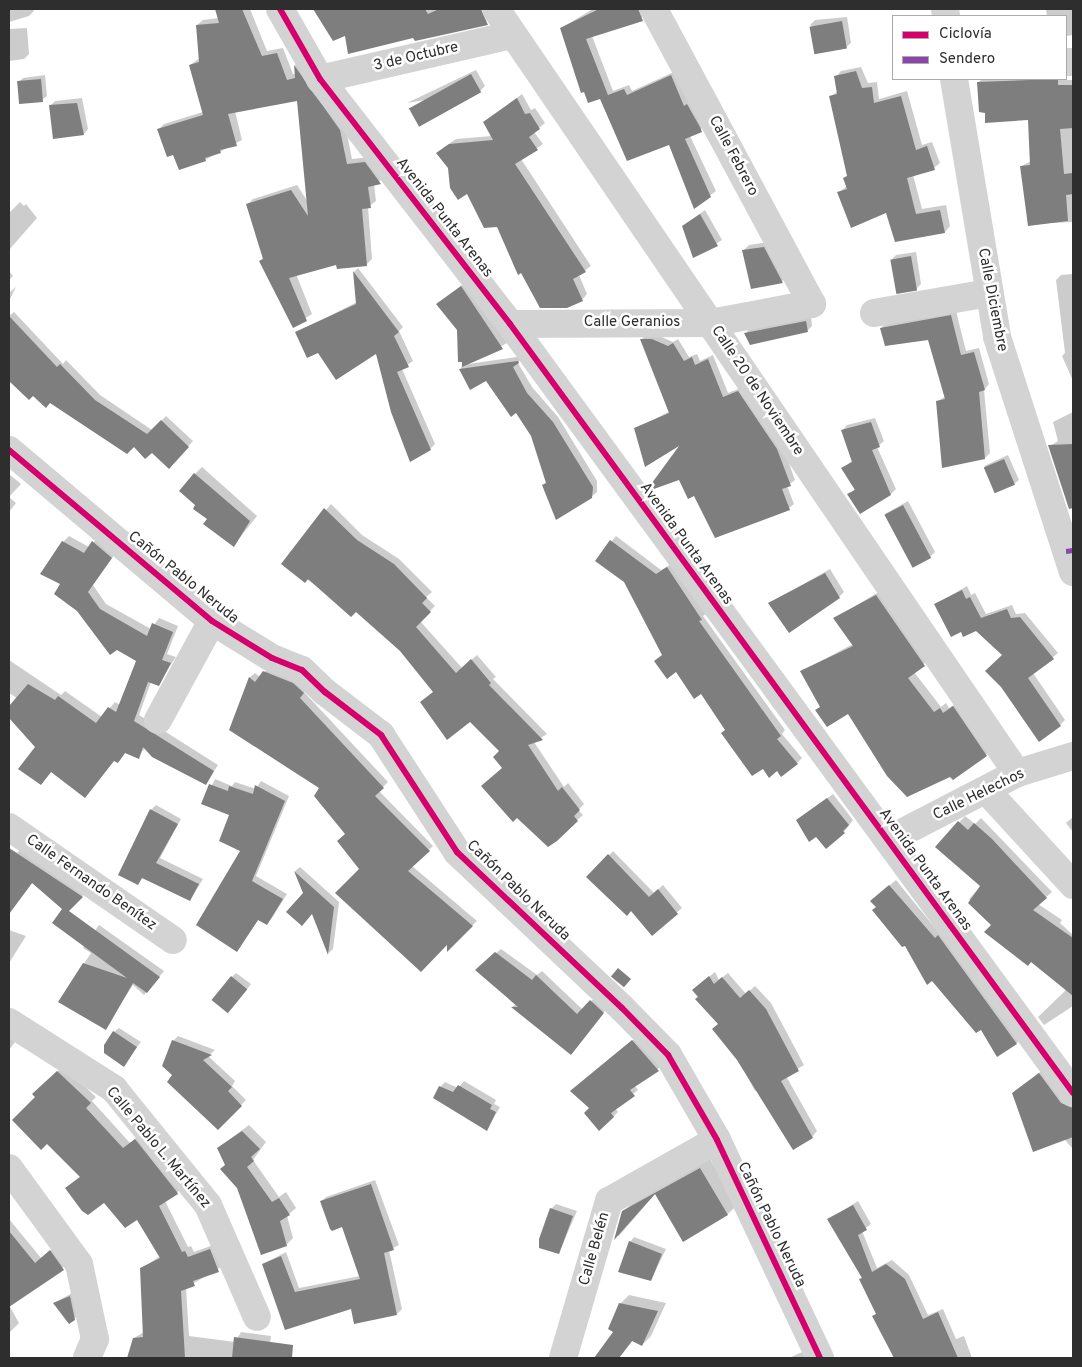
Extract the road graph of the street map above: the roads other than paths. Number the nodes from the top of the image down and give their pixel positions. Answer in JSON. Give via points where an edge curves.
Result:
{"nodes":[{"id":1,"x":280,"y":9,"type":"edge"},
{"id":2,"x":496,"y":9,"type":"edge"},
{"id":3,"x":654,"y":9,"type":"edge"},
{"id":4,"x":512,"y":35,"type":"junction"},
{"id":5,"x":320,"y":79,"type":"junction"},
{"id":6,"x":954,"y":80,"type":"edge"},
{"id":7,"x":989,"y":293,"type":"junction"},
{"id":8,"x":812,"y":304,"type":"joint"},
{"id":9,"x":874,"y":313,"type":"dead end"},
{"id":10,"x":710,"y":323,"type":"junction"},
{"id":11,"x":510,"y":324,"type":"junction"},
{"id":12,"x":9,"y":450,"type":"edge"},
{"id":13,"x":1073,"y":572,"type":"edge"},
{"id":14,"x":212,"y":621,"type":"junction"},
{"id":15,"x":158,"y":720,"type":"dead end"},
{"id":16,"x":1073,"y":756,"type":"edge"},
{"id":17,"x":1017,"y":773,"type":"junction"},
{"id":18,"x":986,"y":790,"type":"junction"},
{"id":19,"x":9,"y":827,"type":"edge"},
{"id":20,"x":888,"y":840,"type":"junction"},
{"id":21,"x":1073,"y":885,"type":"edge"},
{"id":22,"x":173,"y":940,"type":"dead end"},
{"id":23,"x":9,"y":1022,"type":"edge"},
{"id":24,"x":1073,"y":1093,"type":"edge"},
{"id":25,"x":717,"y":1140,"type":"junction"},
{"id":26,"x":9,"y":1168,"type":"edge"},
{"id":27,"x":257,"y":1317,"type":"dead end"},
{"id":28,"x":87,"y":1358,"type":"edge"},
{"id":29,"x":563,"y":1358,"type":"edge"},
{"id":30,"x":820,"y":1358,"type":"edge"}],
"edges":[{"from":1,"to":5,"type":"street","name":"Avenida Punta Arenas"},
{"from":2,"to":4,"type":"street","name":"Calle 20 de Noviembre"},
{"from":3,"to":8,"type":"street","name":"Calle Febrero"},
{"from":4,"to":5,"type":"street","name":"3 de Octubre"},
{"from":4,"to":10,"type":"street","name":"Calle 20 de Noviembre"},
{"from":5,"to":11,"type":"street","name":"Avenida Punta Arenas"},
{"from":6,"to":7,"type":"street","name":"Calle Diciembre"},
{"from":7,"to":9,"type":"street"},
{"from":7,"to":13,"type":"street","name":"Calle Diciembre","via":[[997,338]]},
{"from":8,"to":10,"type":"street","name":"Calle Geranios"},
{"from":10,"to":11,"type":"street","name":"Calle Geranios"},
{"from":10,"to":17,"type":"street","name":"Calle 20 de Noviembre"},
{"from":11,"to":20,"type":"street","name":"Avenida Punta Arenas"},
{"from":12,"to":14,"type":"street","name":"Cañón Pablo Neruda"},
{"from":14,"to":15,"type":"street"},
{"from":14,"to":25,"type":"street","name":"Cañón Pablo Neruda","via":[[272,658],[302,670],[381,735],[457,852],[668,1055]]},
{"from":16,"to":17,"type":"street","name":"Calle Helechos"},
{"from":17,"to":18,"type":"street","name":"Calle Helechos"},
{"from":18,"to":20,"type":"street","name":"Calle Helechos"},
{"from":18,"to":21,"type":"street"},
{"from":19,"to":22,"type":"street","name":"Calle Fernando Benítez"},
{"from":20,"to":24,"type":"street","name":"Avenida Punta Arenas"},
{"from":23,"to":27,"type":"street","name":"Calle Pablo L. Martínez","via":[[114,1089],[208,1205]]},
{"from":25,"to":29,"type":"street","name":"Calle Belén","via":[[609,1201]]},
{"from":25,"to":30,"type":"street","name":"Cañón Pablo Neruda"},
{"from":26,"to":28,"type":"street","via":[[79,1264],[95,1339]]}]}
